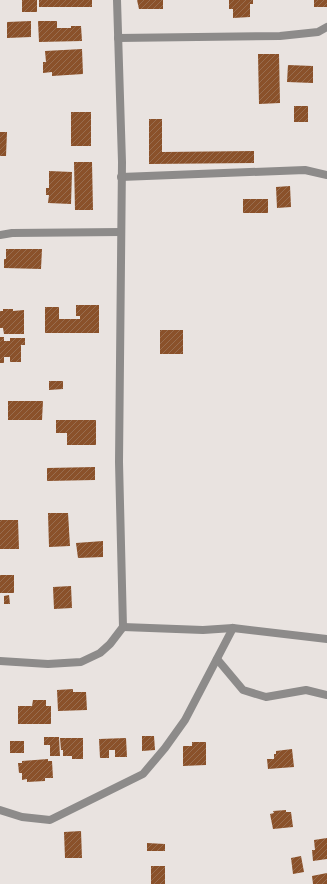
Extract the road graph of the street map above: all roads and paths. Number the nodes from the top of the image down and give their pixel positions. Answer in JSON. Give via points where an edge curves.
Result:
{"nodes":[{"id":1,"x":117,"y":0,"type":"edge"},
{"id":2,"x":327,"y":27,"type":"edge"},
{"id":3,"x":118,"y":38,"type":"junction"},
{"id":4,"x":327,"y":175,"type":"edge"},
{"id":5,"x":122,"y":177,"type":"junction"},
{"id":6,"x":121,"y":232,"type":"junction"},
{"id":7,"x":0,"y":235,"type":"edge"},
{"id":8,"x":123,"y":627,"type":"junction"},
{"id":9,"x":233,"y":628,"type":"junction"},
{"id":10,"x":327,"y":639,"type":"edge"},
{"id":11,"x":217,"y":659,"type":"junction"},
{"id":12,"x":0,"y":661,"type":"edge"},
{"id":13,"x":327,"y":695,"type":"edge"},
{"id":14,"x":0,"y":810,"type":"edge"}],
"edges":[{"from":1,"to":3,"type":"street"},
{"from":2,"to":3,"type":"street","via":[[318,32],[280,36]]},
{"from":3,"to":5,"type":"street"},
{"from":4,"to":5,"type":"street","via":[[305,170]]},
{"from":5,"to":6,"type":"street"},
{"from":6,"to":7,"type":"street"},
{"from":6,"to":8,"type":"street","via":[[119,462]]},
{"from":8,"to":9,"type":"street","via":[[203,630]]},
{"from":8,"to":12,"type":"street","via":[[100,653],[81,662],[48,664]]},
{"from":9,"to":10,"type":"street"},
{"from":9,"to":11,"type":"street"},
{"from":11,"to":13,"type":"street","via":[[243,690],[266,697],[306,690]]},
{"from":11,"to":14,"type":"street","via":[[185,720],[143,774],[50,820],[22,817]]}]}
